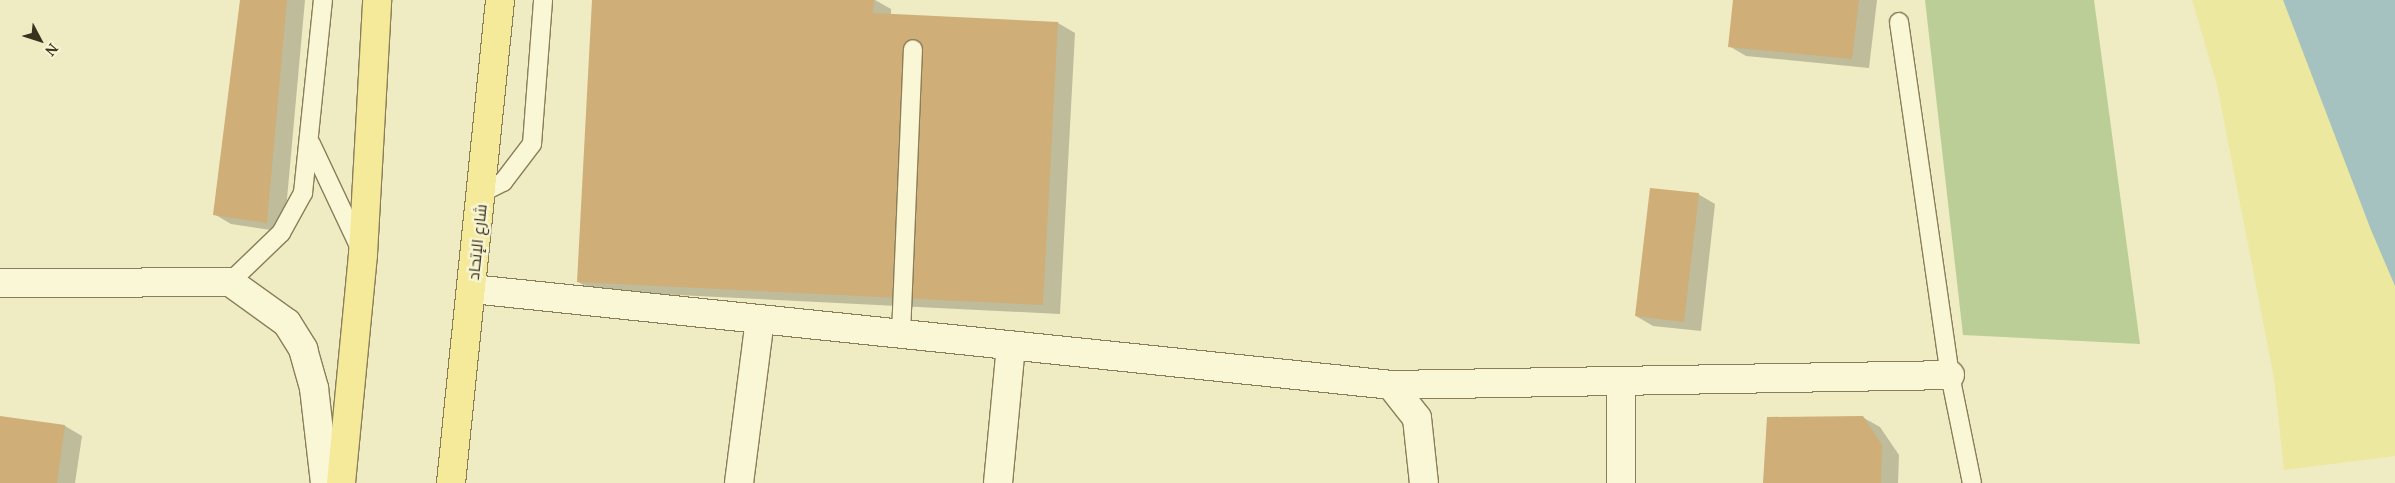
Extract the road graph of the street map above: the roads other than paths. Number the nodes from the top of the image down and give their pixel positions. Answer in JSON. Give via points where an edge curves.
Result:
{"nodes":[{"id":1,"x":323,"y":0,"type":"edge"},
{"id":2,"x":377,"y":0,"type":"edge"},
{"id":3,"x":500,"y":0,"type":"edge"},
{"id":4,"x":543,"y":0,"type":"edge"},
{"id":5,"x":1899,"y":22,"type":"dead end"},
{"id":6,"x":913,"y":49,"type":"dead end"},
{"id":7,"x":311,"y":144,"type":"junction"},
{"id":8,"x":481,"y":193,"type":"junction"},
{"id":9,"x":363,"y":254,"type":"junction"},
{"id":10,"x":230,"y":282,"type":"junction"},
{"id":11,"x":0,"y":284,"type":"edge"},
{"id":12,"x":472,"y":289,"type":"junction"},
{"id":13,"x":760,"y":319,"type":"junction"},
{"id":14,"x":901,"y":334,"type":"junction"},
{"id":15,"x":1011,"y":346,"type":"junction"},
{"id":16,"x":1950,"y":375,"type":"junction"},
{"id":17,"x":1621,"y":381,"type":"junction"},
{"id":18,"x":1391,"y":385,"type":"junction"},
{"id":19,"x":325,"y":483,"type":"edge"},
{"id":20,"x":341,"y":483,"type":"edge"},
{"id":21,"x":451,"y":483,"type":"edge"},
{"id":22,"x":739,"y":483,"type":"edge"},
{"id":23,"x":998,"y":483,"type":"edge"},
{"id":24,"x":1424,"y":483,"type":"edge"},
{"id":25,"x":1621,"y":483,"type":"edge"},
{"id":26,"x":1972,"y":483,"type":"edge"}],
"edges":[{"from":1,"to":7,"type":"lane"},
{"from":2,"to":9,"type":"main road"},
{"from":3,"to":8,"type":"main road","name":"شارع الإتحاد"},
{"from":4,"to":8,"type":"lane","via":[[532,144],[508,176]]},
{"from":5,"to":16,"type":"lane"},
{"from":6,"to":14,"type":"lane"},
{"from":7,"to":9,"type":"lane"},
{"from":7,"to":10,"type":"lane","via":[[303,193],[281,233]]},
{"from":8,"to":12,"type":"main road","name":"شارع الإتحاد"},
{"from":9,"to":20,"type":"main road"},
{"from":10,"to":11,"type":"street"},
{"from":10,"to":19,"type":"street","via":[[288,322],[303,349],[314,388]]},
{"from":12,"to":13,"type":"street"},
{"from":12,"to":21,"type":"main road","name":"شارع الإتحاد"},
{"from":13,"to":14,"type":"street"},
{"from":13,"to":22,"type":"street"},
{"from":14,"to":15,"type":"street"},
{"from":15,"to":18,"type":"street"},
{"from":15,"to":23,"type":"street"},
{"from":16,"to":17,"type":"street"},
{"from":16,"to":26,"type":"lane"},
{"from":17,"to":18,"type":"street"},
{"from":17,"to":25,"type":"street"},
{"from":18,"to":24,"type":"street","via":[[1417,418]]}]}
